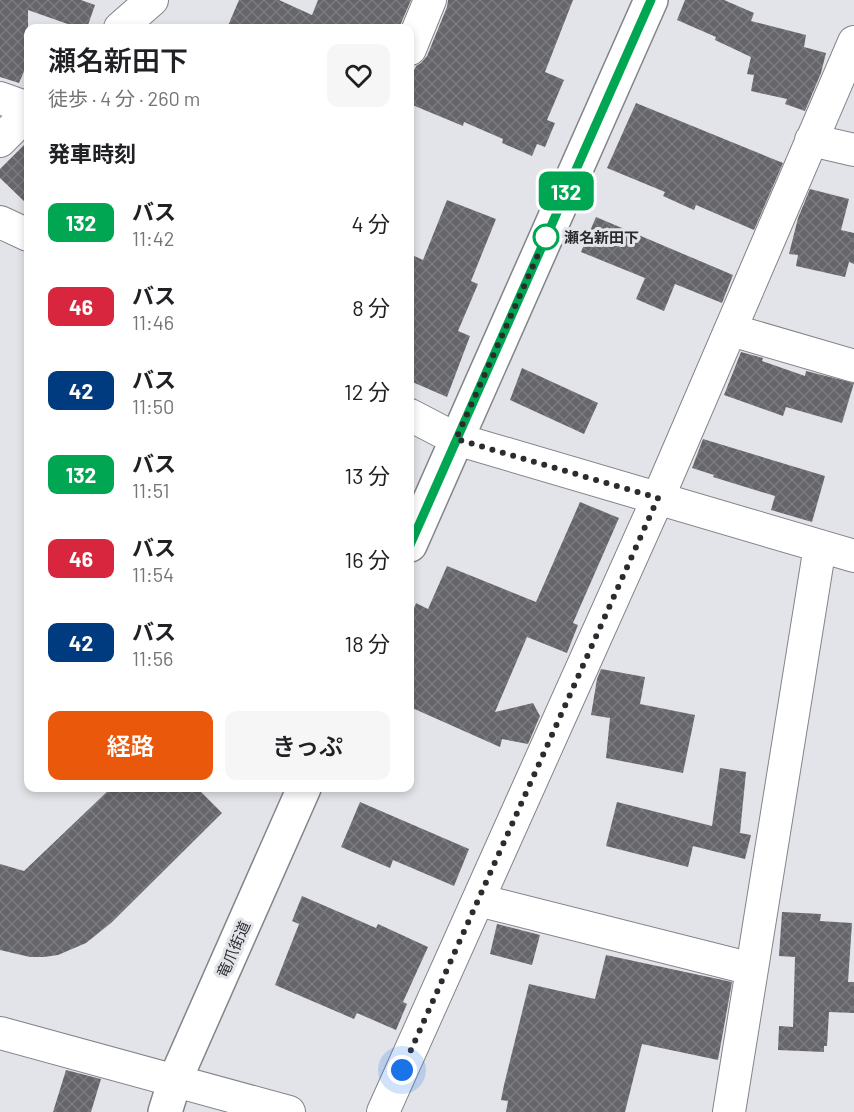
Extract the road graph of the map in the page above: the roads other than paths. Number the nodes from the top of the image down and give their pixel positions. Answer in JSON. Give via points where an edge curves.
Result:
{"nodes":[{"id":1,"x":152,"y":0,"type":"edge"},
{"id":2,"x":430,"y":0,"type":"edge"},
{"id":3,"x":651,"y":0,"type":"edge"},
{"id":4,"x":125,"y":24,"type":"edge"},
{"id":5,"x":414,"y":39,"type":"edge"},
{"id":6,"x":854,"y":42,"type":"edge"},
{"id":7,"x":0,"y":98,"type":"edge"},
{"id":8,"x":24,"y":107,"type":"edge"},
{"id":9,"x":24,"y":117,"type":"edge"},
{"id":10,"x":811,"y":140,"type":"junction"},
{"id":11,"x":0,"y":141,"type":"edge"},
{"id":12,"x":854,"y":150,"type":"edge"},
{"id":13,"x":0,"y":222,"type":"edge"},
{"id":14,"x":24,"y":233,"type":"edge"},
{"id":15,"x":731,"y":330,"type":"junction"},
{"id":16,"x":854,"y":366,"type":"edge"},
{"id":17,"x":414,"y":417,"type":"edge"},
{"id":18,"x":456,"y":439,"type":"junction"},
{"id":19,"x":658,"y":498,"type":"junction"},
{"id":20,"x":414,"y":536,"type":"edge"},
{"id":21,"x":820,"y":546,"type":"junction"},
{"id":22,"x":854,"y":556,"type":"edge"},
{"id":23,"x":301,"y":792,"type":"edge"},
{"id":24,"x":478,"y":900,"type":"junction"},
{"id":25,"x":752,"y":969,"type":"junction"},
{"id":26,"x":0,"y":1033,"type":"edge"},
{"id":27,"x":176,"y":1080,"type":"junction"},
{"id":28,"x":165,"y":1112,"type":"edge"},
{"id":29,"x":289,"y":1112,"type":"edge"},
{"id":30,"x":383,"y":1112,"type":"edge"},
{"id":31,"x":729,"y":1112,"type":"edge"}],
"edges":[{"from":1,"to":4,"type":"street"},
{"from":2,"to":5,"type":"street"},
{"from":3,"to":18,"type":"main road"},
{"from":6,"to":10,"type":"street"},
{"from":7,"to":8,"type":"street"},
{"from":9,"to":11,"type":"street"},
{"from":10,"to":12,"type":"street"},
{"from":10,"to":15,"type":"street"},
{"from":13,"to":14,"type":"street"},
{"from":15,"to":16,"type":"street"},
{"from":15,"to":19,"type":"street"},
{"from":17,"to":18,"type":"street"},
{"from":18,"to":19,"type":"street"},
{"from":18,"to":20,"type":"main road"},
{"from":19,"to":21,"type":"street"},
{"from":19,"to":24,"type":"street"},
{"from":21,"to":22,"type":"street"},
{"from":21,"to":25,"type":"street"},
{"from":23,"to":27,"type":"main road","name":"竜爪街道"},
{"from":24,"to":25,"type":"street"},
{"from":24,"to":30,"type":"street"},
{"from":25,"to":31,"type":"street"},
{"from":26,"to":27,"type":"street"},
{"from":27,"to":28,"type":"main road","name":"竜爪街道"},
{"from":27,"to":29,"type":"street"}]}
